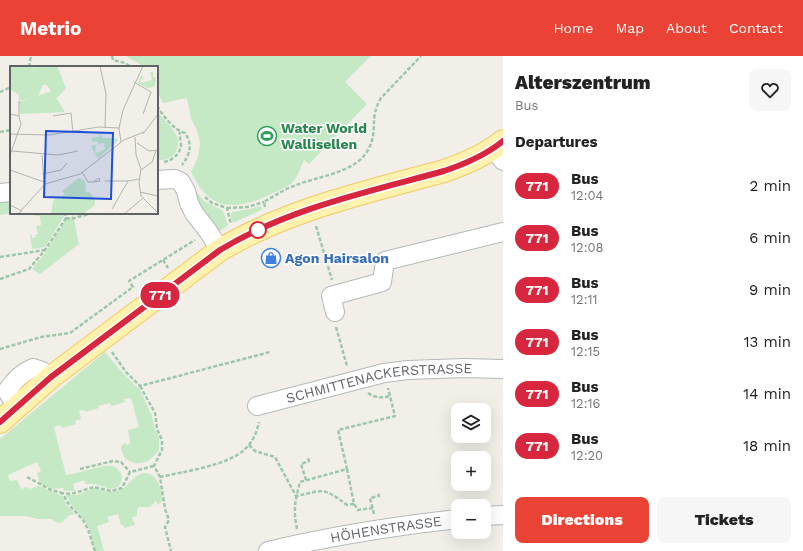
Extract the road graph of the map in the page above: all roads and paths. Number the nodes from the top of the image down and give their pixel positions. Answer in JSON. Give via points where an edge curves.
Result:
{"nodes":[{"id":1,"x":31,"y":56,"type":"edge"},
{"id":2,"x":112,"y":56,"type":"edge"},
{"id":3,"x":421,"y":56,"type":"edge"},
{"id":4,"x":29,"y":66,"type":"edge"},
{"id":5,"x":130,"y":66,"type":"edge"},
{"id":6,"x":10,"y":87,"type":"edge"},
{"id":7,"x":0,"y":92,"type":"edge"},
{"id":8,"x":158,"y":108,"type":"edge"},
{"id":9,"x":10,"y":130,"type":"edge"},
{"id":10,"x":0,"y":132,"type":"edge"},
{"id":11,"x":180,"y":132,"type":"junction"},
{"id":12,"x":500,"y":150,"type":"edge"},
{"id":13,"x":163,"y":163,"type":"dead end"},
{"id":14,"x":178,"y":170,"type":"dead end"},
{"id":15,"x":158,"y":180,"type":"edge"},
{"id":16,"x":10,"y":192,"type":"edge"},
{"id":17,"x":0,"y":193,"type":"edge"},
{"id":18,"x":264,"y":202,"type":"junction"},
{"id":19,"x":227,"y":208,"type":"dead end"},
{"id":20,"x":266,"y":210,"type":"dead end"},
{"id":21,"x":65,"y":214,"type":"edge"},
{"id":22,"x":88,"y":214,"type":"edge"},
{"id":23,"x":66,"y":218,"type":"junction"},
{"id":24,"x":316,"y":226,"type":"dead end"},
{"id":25,"x":503,"y":232,"type":"edge"},
{"id":26,"x":200,"y":237,"type":"dead end"},
{"id":27,"x":45,"y":250,"type":"junction"},
{"id":28,"x":220,"y":250,"type":"junction"},
{"id":29,"x":0,"y":257,"type":"edge"},
{"id":30,"x":163,"y":260,"type":"junction"},
{"id":31,"x":166,"y":266,"type":"dead end"},
{"id":32,"x":0,"y":279,"type":"edge"},
{"id":33,"x":332,"y":282,"type":"dead end"},
{"id":34,"x":335,"y":318,"type":"joint"},
{"id":35,"x":108,"y":347,"type":"dead end"},
{"id":36,"x":0,"y":349,"type":"edge"},
{"id":37,"x":270,"y":352,"type":"dead end"},
{"id":38,"x":347,"y":368,"type":"dead end"},
{"id":39,"x":503,"y":369,"type":"edge"},
{"id":40,"x":140,"y":386,"type":"junction"},
{"id":41,"x":387,"y":386,"type":"dead end"},
{"id":42,"x":257,"y":406,"type":"joint"},
{"id":43,"x":0,"y":422,"type":"edge"},
{"id":44,"x":249,"y":445,"type":"junction"},
{"id":45,"x":308,"y":458,"type":"dead end"},
{"id":46,"x":154,"y":466,"type":"junction"},
{"id":47,"x":347,"y":468,"type":"junction"},
{"id":48,"x":80,"y":469,"type":"dead end"},
{"id":49,"x":130,"y":472,"type":"junction"},
{"id":50,"x":27,"y":477,"type":"dead end"},
{"id":51,"x":160,"y":477,"type":"junction"},
{"id":52,"x":306,"y":480,"type":"junction"},
{"id":53,"x":378,"y":492,"type":"dead end"},
{"id":54,"x":62,"y":493,"type":"junction"},
{"id":55,"x":296,"y":496,"type":"junction"},
{"id":56,"x":354,"y":504,"type":"junction"},
{"id":57,"x":373,"y":508,"type":"junction"},
{"id":58,"x":491,"y":516,"type":"edge"},
{"id":59,"x":503,"y":516,"type":"edge"},
{"id":60,"x":375,"y":519,"type":"dead end"},
{"id":61,"x":451,"y":520,"type":"edge"},
{"id":62,"x":300,"y":547,"type":"edge"},
{"id":63,"x":95,"y":551,"type":"edge"},
{"id":64,"x":171,"y":551,"type":"edge"},
{"id":65,"x":268,"y":551,"type":"edge"}],
"edges":[{"from":1,"to":4,"type":"path"},
{"from":2,"to":5,"type":"path","via":[[113,60]]},
{"from":3,"to":18,"type":"path","via":[[376,106],[373,135],[369,149],[361,160],[346,169],[295,186]]},
{"from":6,"to":7,"type":"path"},
{"from":8,"to":11,"type":"path"},
{"from":9,"to":10,"type":"path"},
{"from":11,"to":13,"type":"path","via":[[179,151],[175,158]]},
{"from":11,"to":14,"type":"path","via":[[185,133],[190,139],[191,148]]},
{"from":12,"to":28,"type":"main road","via":[[448,170],[313,207],[239,238]]},
{"from":15,"to":28,"type":"street","via":[[175,179],[181,182],[194,213]]},
{"from":16,"to":17,"type":"street"},
{"from":18,"to":19,"type":"path","via":[[247,207]]},
{"from":18,"to":20,"type":"path"},
{"from":21,"to":23,"type":"path"},
{"from":22,"to":23,"type":"path"},
{"from":23,"to":27,"type":"path"},
{"from":24,"to":33,"type":"path"},
{"from":25,"to":34,"type":"street","via":[[385,261],[382,282],[331,296]]},
{"from":26,"to":30,"type":"path"},
{"from":27,"to":29,"type":"path"},
{"from":27,"to":32,"type":"path","via":[[29,269]]},
{"from":28,"to":43,"type":"main road","via":[[51,377]]},
{"from":30,"to":31,"type":"path"},
{"from":30,"to":36,"type":"path","via":[[129,281],[133,287],[70,333],[41,337]]},
{"from":34,"to":38,"type":"path"},
{"from":35,"to":40,"type":"path"},
{"from":37,"to":40,"type":"path"},
{"from":39,"to":42,"type":"street","name":"SCHMITTENACKERSTRASSE","via":[[464,368],[384,373]]},
{"from":40,"to":46,"type":"path","via":[[155,413],[157,429],[162,440],[162,450]]},
{"from":41,"to":47,"type":"path","via":[[395,416],[338,430]]},
{"from":42,"to":44,"type":"path","via":[[260,417],[257,432]]},
{"from":44,"to":51,"type":"path","via":[[222,463]]},
{"from":44,"to":55,"type":"path","via":[[255,451],[275,456]]},
{"from":45,"to":52,"type":"path","via":[[309,462],[301,464]]},
{"from":46,"to":49,"type":"path"},
{"from":46,"to":51,"type":"path"},
{"from":47,"to":52,"type":"path"},
{"from":47,"to":56,"type":"path"},
{"from":48,"to":49,"type":"path","via":[[113,461],[121,462]]},
{"from":49,"to":54,"type":"path","via":[[122,488],[111,491],[94,487],[71,494]]},
{"from":50,"to":54,"type":"path"},
{"from":51,"to":64,"type":"path","via":[[169,520],[165,527]]},
{"from":52,"to":55,"type":"path","via":[[300,482]]},
{"from":53,"to":57,"type":"path","via":[[379,496],[370,498]]},
{"from":54,"to":63,"type":"path","via":[[83,520]]},
{"from":55,"to":56,"type":"path","via":[[324,490],[347,505]]},
{"from":55,"to":62,"type":"path","via":[[294,516]]},
{"from":56,"to":57,"type":"path","via":[[358,510]]},
{"from":57,"to":60,"type":"path"},
{"from":58,"to":59,"type":"street"},
{"from":61,"to":62,"type":"street","name":"HÖHENSTRASSE","via":[[377,529]]},
{"from":62,"to":65,"type":"street","name":"HÖHENSTRASSE"}]}
